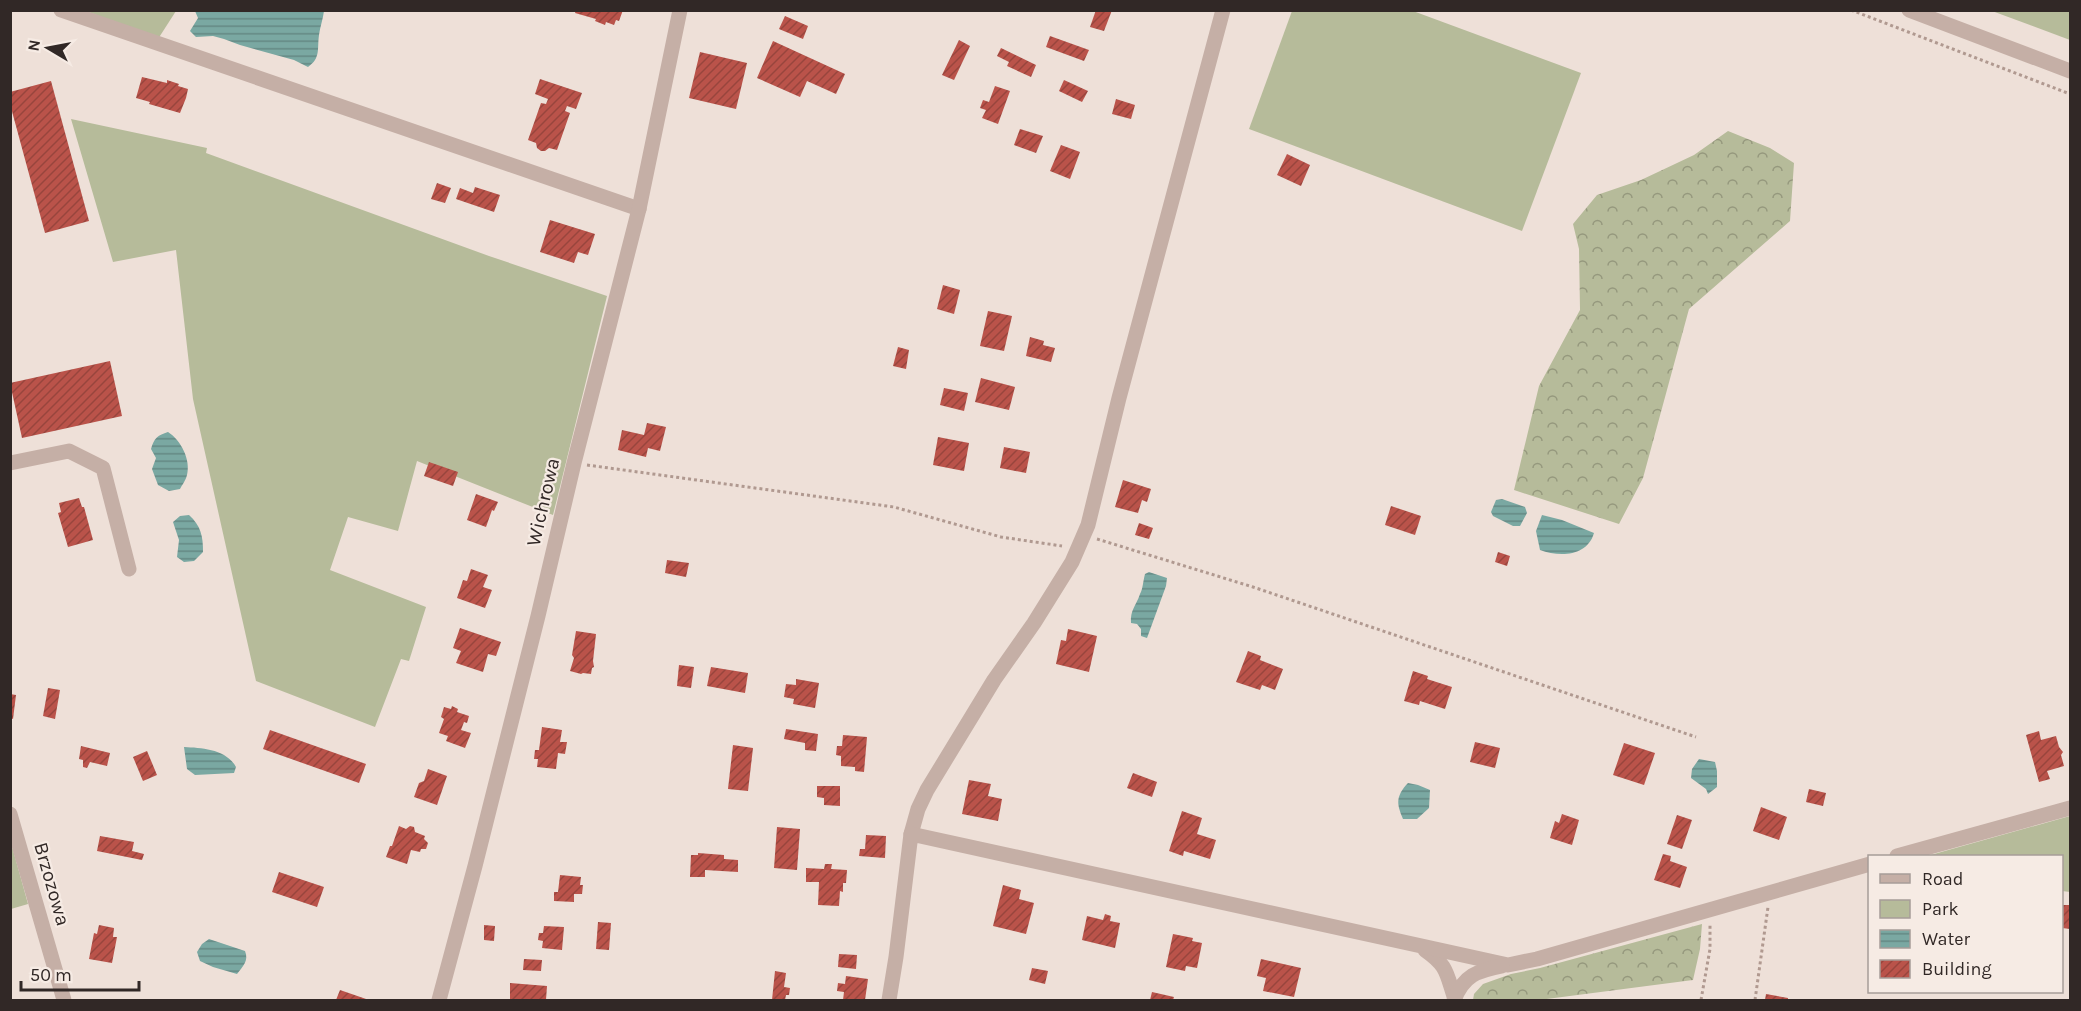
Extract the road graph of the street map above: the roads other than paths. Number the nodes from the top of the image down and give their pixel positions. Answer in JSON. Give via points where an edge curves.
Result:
{"nodes":[{"id":1,"x":61,"y":10,"type":"edge"},
{"id":2,"x":680,"y":10,"type":"edge"},
{"id":3,"x":1223,"y":10,"type":"edge"},
{"id":4,"x":1909,"y":10,"type":"edge"},
{"id":5,"x":2070,"y":71,"type":"edge"},
{"id":6,"x":639,"y":209,"type":"junction"},
{"id":7,"x":10,"y":463,"type":"edge"},
{"id":8,"x":129,"y":569,"type":"dead end"},
{"id":9,"x":2070,"y":808,"type":"edge"},
{"id":10,"x":10,"y":814,"type":"edge"},
{"id":11,"x":911,"y":834,"type":"junction"},
{"id":12,"x":1901,"y":855,"type":"edge"},
{"id":13,"x":1868,"y":864,"type":"edge"},
{"id":14,"x":1421,"y":947,"type":"junction"},
{"id":15,"x":1508,"y":965,"type":"junction"},
{"id":16,"x":64,"y":1000,"type":"edge"},
{"id":17,"x":439,"y":1000,"type":"edge"},
{"id":18,"x":889,"y":1000,"type":"edge"},
{"id":19,"x":1454,"y":1000,"type":"edge"}],
"edges":[{"from":1,"to":6,"type":"street"},
{"from":2,"to":6,"type":"street","name":"Wichrowa"},
{"from":3,"to":11,"type":"street","via":[[1081,541],[1054,592],[954,744],[918,809]]},
{"from":4,"to":5,"type":"street"},
{"from":6,"to":17,"type":"street","name":"Wichrowa"},
{"from":7,"to":8,"type":"street","via":[[69,451],[102,468]]},
{"from":9,"to":12,"type":"street"},
{"from":10,"to":16,"type":"street","name":"Brzozowa"},
{"from":11,"to":14,"type":"street"},
{"from":11,"to":18,"type":"street"},
{"from":13,"to":15,"type":"street"},
{"from":14,"to":15,"type":"street"},
{"from":14,"to":19,"type":"street","via":[[1440,960],[1447,971]]},
{"from":15,"to":19,"type":"street","via":[[1477,971],[1461,986]]}]}
